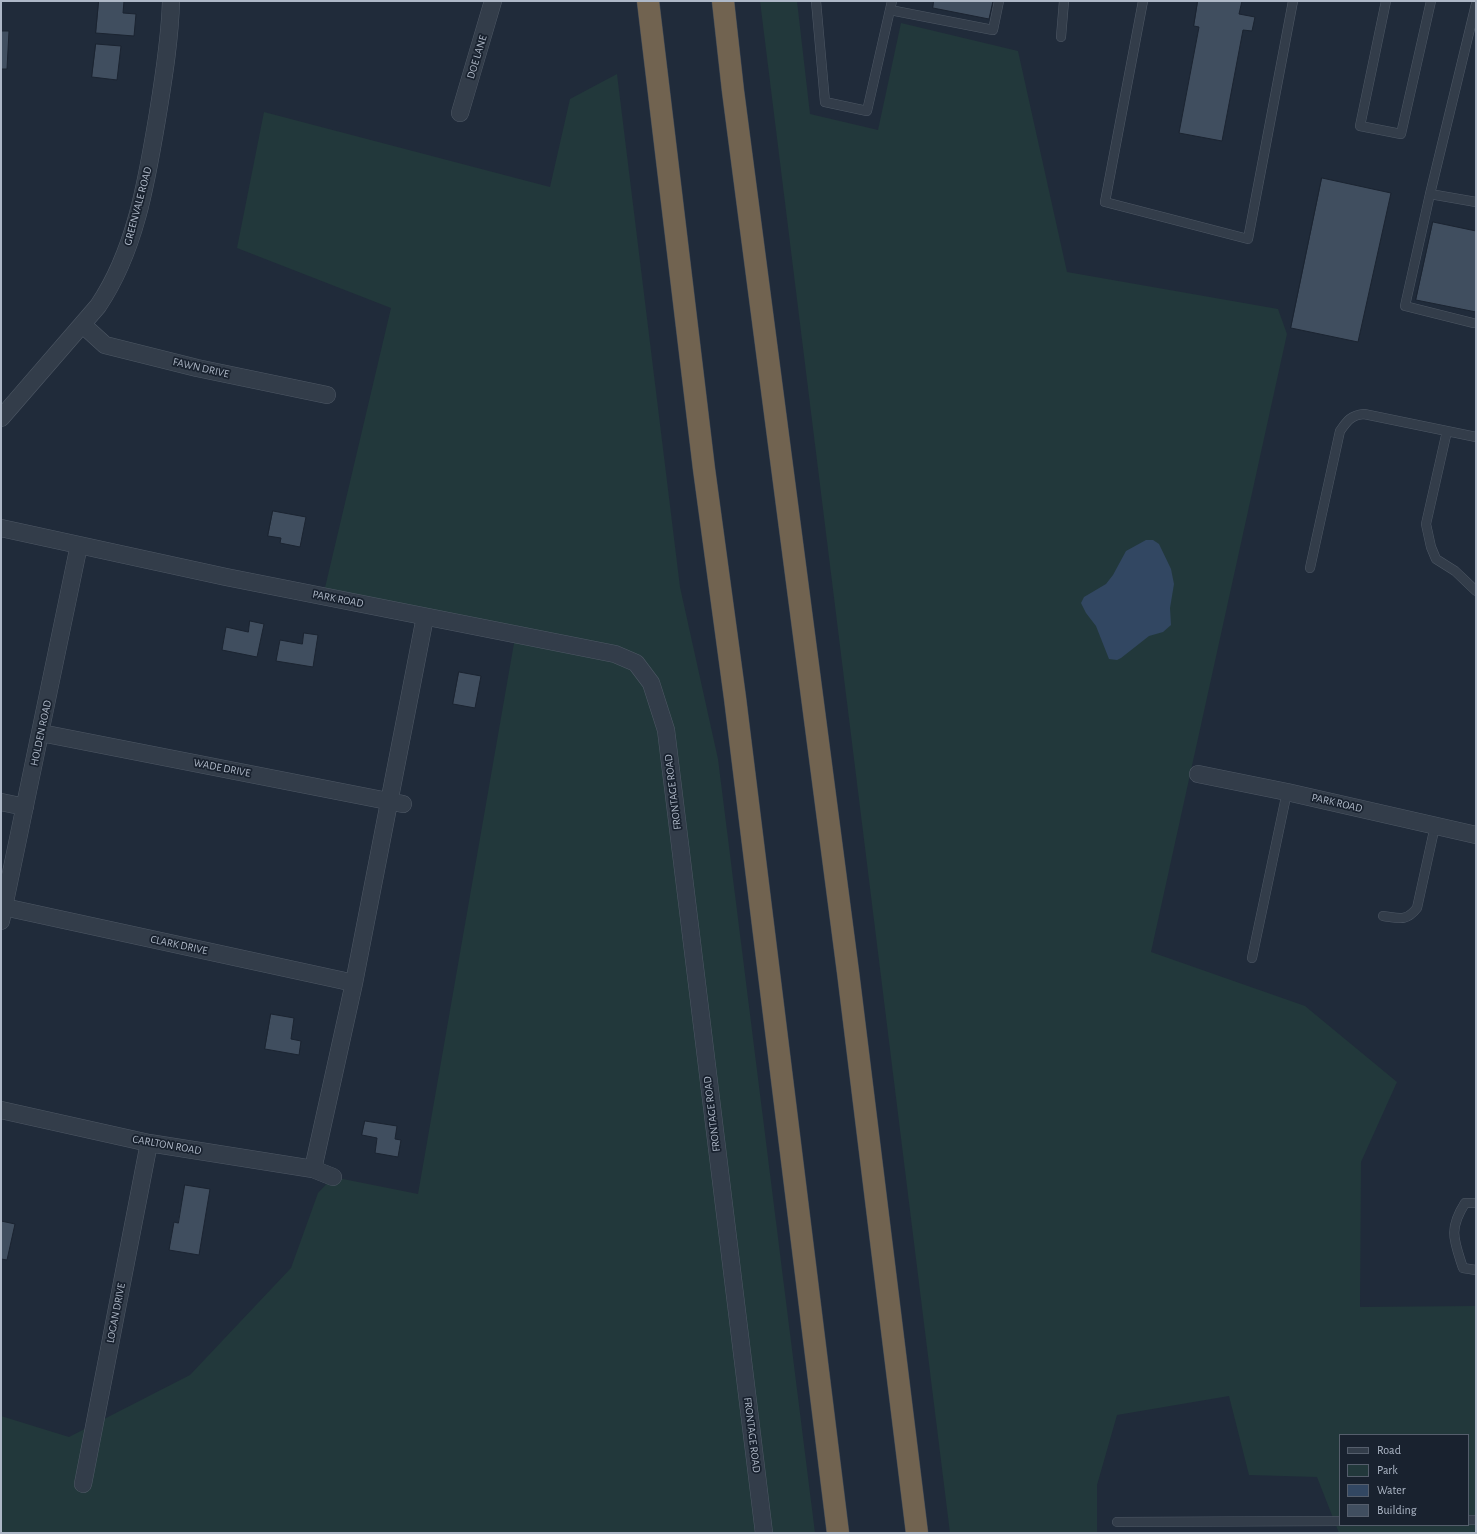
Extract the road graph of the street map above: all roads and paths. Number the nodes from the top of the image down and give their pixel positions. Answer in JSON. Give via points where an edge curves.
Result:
{"nodes":[{"id":1,"x":171,"y":1,"type":"edge"},
{"id":2,"x":493,"y":1,"type":"edge"},
{"id":3,"x":648,"y":1,"type":"edge"},
{"id":4,"x":723,"y":1,"type":"edge"},
{"id":5,"x":816,"y":1,"type":"edge"},
{"id":6,"x":999,"y":1,"type":"edge"},
{"id":7,"x":1064,"y":1,"type":"edge"},
{"id":8,"x":1143,"y":1,"type":"edge"},
{"id":9,"x":1294,"y":1,"type":"edge"},
{"id":10,"x":1386,"y":1,"type":"edge"},
{"id":11,"x":1431,"y":1,"type":"edge"},
{"id":12,"x":1476,"y":4,"type":"edge"},
{"id":13,"x":891,"y":6,"type":"edge"},
{"id":14,"x":1061,"y":37,"type":"dead end"},
{"id":15,"x":460,"y":113,"type":"dead end"},
{"id":16,"x":1430,"y":194,"type":"junction"},
{"id":17,"x":1476,"y":202,"type":"edge"},
{"id":18,"x":1473,"y":323,"type":"dead end"},
{"id":19,"x":83,"y":325,"type":"junction"},
{"id":20,"x":327,"y":395,"type":"dead end"},
{"id":21,"x":1,"y":418,"type":"edge"},
{"id":22,"x":1447,"y":431,"type":"junction"},
{"id":23,"x":1476,"y":437,"type":"edge"},
{"id":24,"x":1,"y":528,"type":"edge"},
{"id":25,"x":79,"y":545,"type":"junction"},
{"id":26,"x":1310,"y":568,"type":"dead end"},
{"id":27,"x":1476,"y":591,"type":"edge"},
{"id":28,"x":425,"y":616,"type":"junction"},
{"id":29,"x":656,"y":696,"type":"joint"},
{"id":30,"x":41,"y":733,"type":"junction"},
{"id":31,"x":1198,"y":774,"type":"dead end"},
{"id":32,"x":1287,"y":792,"type":"junction"},
{"id":33,"x":1,"y":802,"type":"edge"},
{"id":34,"x":396,"y":803,"type":"junction"},
{"id":35,"x":25,"y":807,"type":"junction"},
{"id":36,"x":1435,"y":826,"type":"junction"},
{"id":37,"x":1476,"y":835,"type":"edge"},
{"id":38,"x":2,"y":914,"type":"edge"},
{"id":39,"x":1383,"y":916,"type":"dead end"},
{"id":40,"x":1252,"y":958,"type":"dead end"},
{"id":41,"x":354,"y":984,"type":"junction"},
{"id":42,"x":1,"y":1110,"type":"edge"},
{"id":43,"x":149,"y":1143,"type":"junction"},
{"id":44,"x":313,"y":1169,"type":"junction"},
{"id":45,"x":333,"y":1177,"type":"dead end"},
{"id":46,"x":1476,"y":1203,"type":"edge"},
{"id":47,"x":1476,"y":1270,"type":"edge"},
{"id":48,"x":83,"y":1484,"type":"dead end"},
{"id":49,"x":1339,"y":1521,"type":"edge"},
{"id":50,"x":1117,"y":1522,"type":"dead end"},
{"id":51,"x":764,"y":1533,"type":"edge"},
{"id":52,"x":838,"y":1533,"type":"edge"},
{"id":53,"x":917,"y":1533,"type":"edge"}],
"edges":[{"from":1,"to":19,"type":"street","name":"GREENVALE ROAD","via":[[165,69],[149,167],[132,234],[108,291]]},
{"from":2,"to":15,"type":"street","name":"DOE LANE"},
{"from":3,"to":52,"type":"highway","via":[[704,470],[735,698]]},
{"from":4,"to":53,"type":"highway","via":[[849,980]]},
{"from":5,"to":13,"type":"lane","via":[[825,102],[867,111]]},
{"from":6,"to":13,"type":"lane","via":[[993,30]]},
{"from":7,"to":14,"type":"lane"},
{"from":8,"to":9,"type":"lane","via":[[1104,202],[1248,239]]},
{"from":10,"to":11,"type":"lane","via":[[1360,126],[1401,134]]},
{"from":12,"to":16,"type":"lane"},
{"from":16,"to":17,"type":"lane"},
{"from":16,"to":18,"type":"lane","via":[[1405,306]]},
{"from":19,"to":20,"type":"street","name":"FAWN DRIVE","via":[[105,345],[197,368]]},
{"from":19,"to":21,"type":"street","name":"GREENVALE ROAD"},
{"from":22,"to":23,"type":"lane"},
{"from":22,"to":26,"type":"lane","via":[[1364,414],[1348,419],[1340,431]]},
{"from":22,"to":27,"type":"lane","via":[[1426,524],[1436,559],[1455,571]]},
{"from":24,"to":25,"type":"street","name":"PARK ROAD"},
{"from":25,"to":28,"type":"street","name":"PARK ROAD"},
{"from":25,"to":30,"type":"street","name":"HOLDEN ROAD"},
{"from":28,"to":29,"type":"street","name":"PARK ROAD","via":[[615,654],[636,663],[651,683]]},
{"from":28,"to":34,"type":"street"},
{"from":29,"to":51,"type":"street","name":"FRONTAGE ROAD","via":[[666,730]]},
{"from":30,"to":34,"type":"street","name":"WADE DRIVE"},
{"from":30,"to":35,"type":"street","name":"HOLDEN ROAD"},
{"from":31,"to":32,"type":"street","name":"PARK ROAD"},
{"from":32,"to":36,"type":"street","name":"PARK ROAD"},
{"from":32,"to":40,"type":"lane"},
{"from":33,"to":35,"type":"street"},
{"from":34,"to":41,"type":"street"},
{"from":35,"to":38,"type":"street","name":"HOLDEN ROAD"},
{"from":36,"to":37,"type":"street","name":"PARK ROAD"},
{"from":36,"to":39,"type":"lane","via":[[1417,908],[1411,916],[1403,919]]},
{"from":38,"to":41,"type":"street","name":"CLARK DRIVE"},
{"from":41,"to":44,"type":"street"},
{"from":42,"to":43,"type":"street","name":"CARLTON ROAD"},
{"from":43,"to":44,"type":"street","name":"CARLTON ROAD"},
{"from":43,"to":48,"type":"street","name":"LOGAN DRIVE"},
{"from":44,"to":45,"type":"street","name":"CARLTON ROAD"},
{"from":46,"to":47,"type":"lane","via":[[1464,1203],[1457,1216],[1453,1237],[1463,1268]]},
{"from":49,"to":50,"type":"lane"}]}
